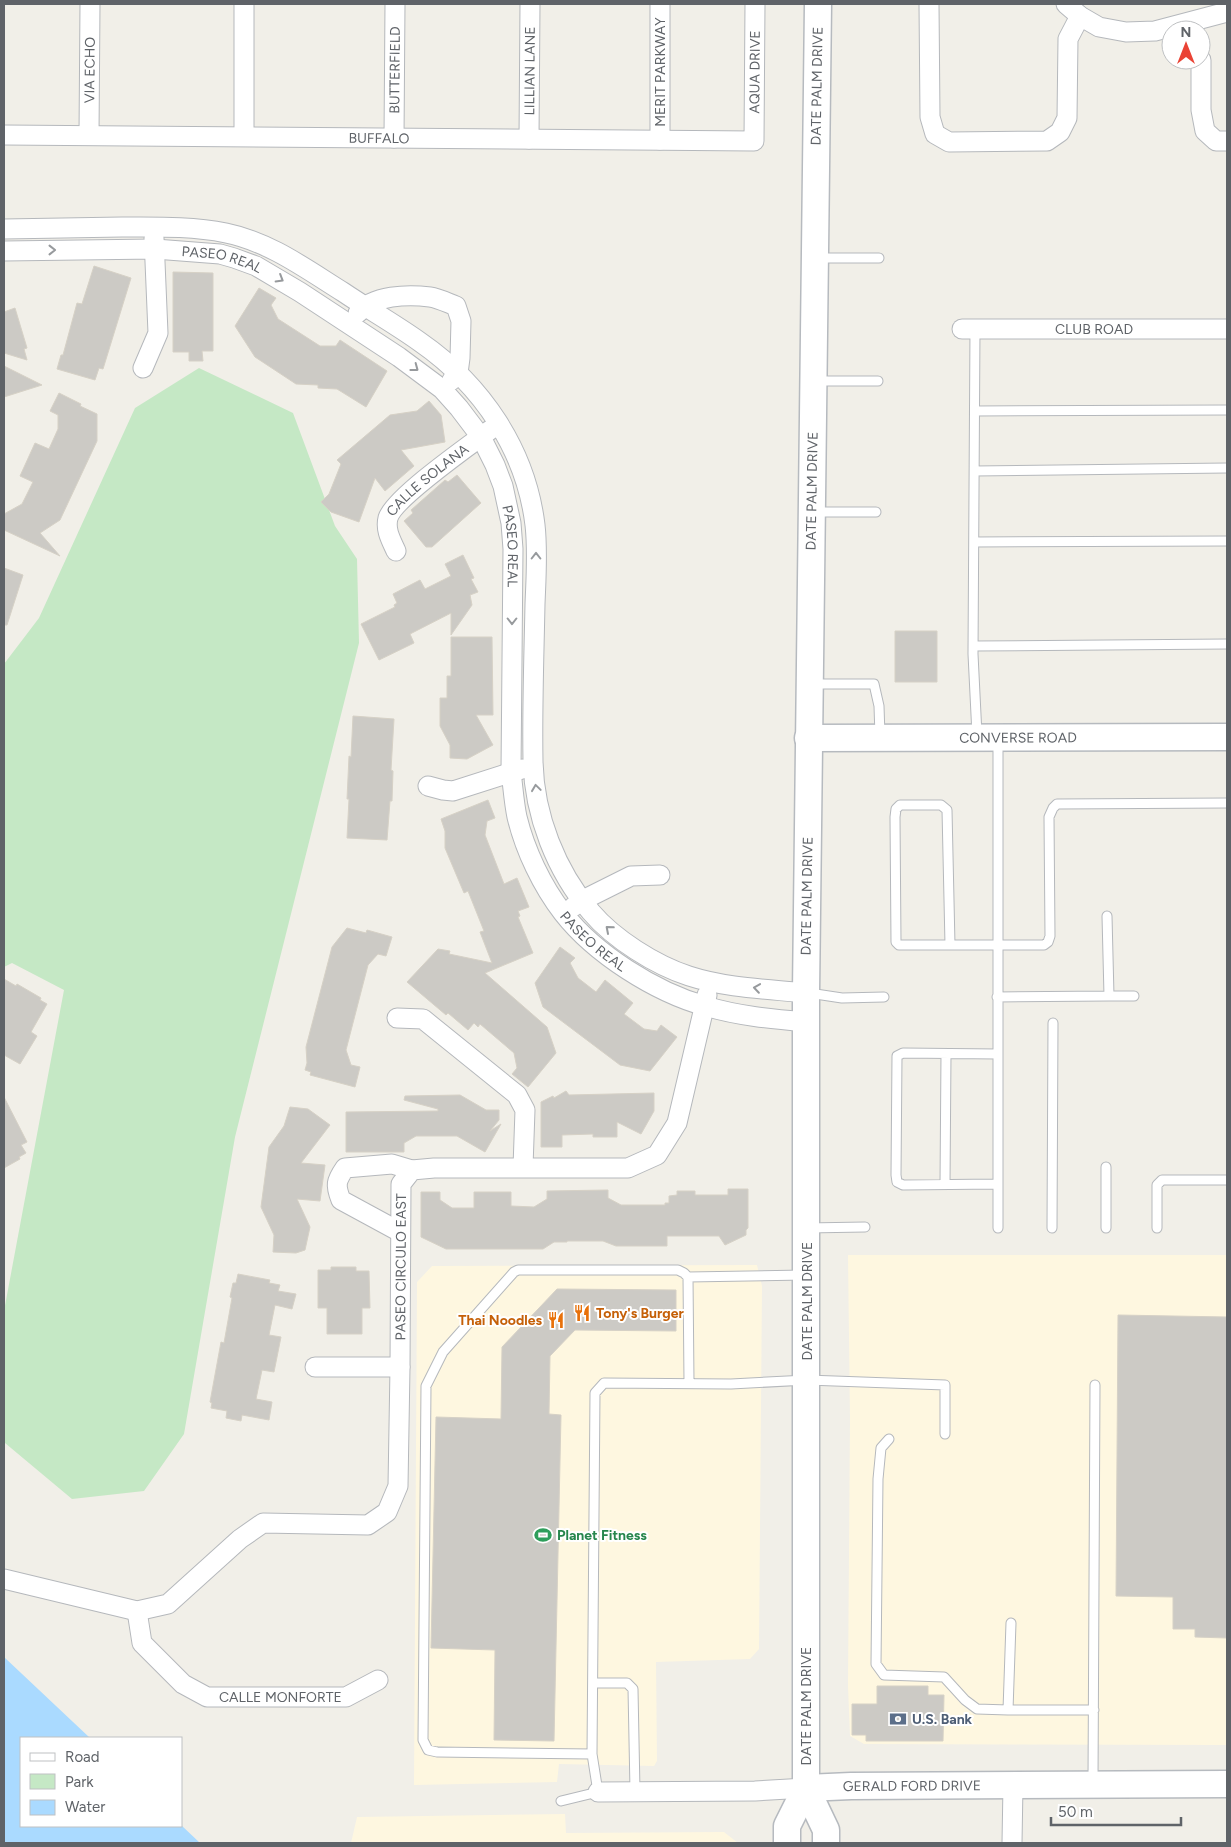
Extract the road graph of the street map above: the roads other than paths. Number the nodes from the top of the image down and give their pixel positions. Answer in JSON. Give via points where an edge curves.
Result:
{"nodes":[{"id":1,"x":90,"y":4,"type":"edge"},
{"id":2,"x":244,"y":4,"type":"edge"},
{"id":3,"x":395,"y":4,"type":"edge"},
{"id":4,"x":530,"y":4,"type":"edge"},
{"id":5,"x":660,"y":4,"type":"edge"},
{"id":6,"x":755,"y":4,"type":"edge"},
{"id":7,"x":818,"y":4,"type":"edge"},
{"id":8,"x":929,"y":4,"type":"edge"},
{"id":9,"x":1073,"y":10,"type":"edge"},
{"id":10,"x":1227,"y":12,"type":"edge"},
{"id":11,"x":1210,"y":20,"type":"edge"},
{"id":12,"x":1161,"y":30,"type":"edge"},
{"id":13,"x":1200,"y":70,"type":"edge"},
{"id":14,"x":4,"y":134,"type":"edge"},
{"id":15,"x":89,"y":135,"type":"junction"},
{"id":16,"x":244,"y":136,"type":"junction"},
{"id":17,"x":394,"y":138,"type":"junction"},
{"id":18,"x":529,"y":139,"type":"junction"},
{"id":19,"x":660,"y":140,"type":"junction"},
{"id":20,"x":754,"y":140,"type":"joint"},
{"id":21,"x":1227,"y":141,"type":"edge"},
{"id":22,"x":154,"y":227,"type":"junction"},
{"id":23,"x":4,"y":228,"type":"edge"},
{"id":24,"x":155,"y":249,"type":"junction"},
{"id":25,"x":4,"y":251,"type":"edge"},
{"id":26,"x":815,"y":258,"type":"junction"},
{"id":27,"x":879,"y":258,"type":"dead end"},
{"id":28,"x":364,"y":306,"type":"junction"},
{"id":29,"x":349,"y":324,"type":"junction"},
{"id":30,"x":969,"y":329,"type":"joint"},
{"id":31,"x":1227,"y":329,"type":"edge"},
{"id":32,"x":144,"y":368,"type":"dead end"},
{"id":33,"x":458,"y":373,"type":"junction"},
{"id":34,"x":813,"y":381,"type":"junction"},
{"id":35,"x":878,"y":382,"type":"dead end"},
{"id":36,"x":444,"y":391,"type":"junction"},
{"id":37,"x":1227,"y":410,"type":"edge"},
{"id":38,"x":975,"y":411,"type":"junction"},
{"id":39,"x":499,"y":423,"type":"junction"},
{"id":40,"x":481,"y":437,"type":"junction"},
{"id":41,"x":1227,"y":468,"type":"edge"},
{"id":42,"x":975,"y":471,"type":"junction"},
{"id":43,"x":811,"y":512,"type":"junction"},
{"id":44,"x":876,"y":512,"type":"dead end"},
{"id":45,"x":1227,"y":541,"type":"edge"},
{"id":46,"x":974,"y":542,"type":"junction"},
{"id":47,"x":396,"y":551,"type":"dead end"},
{"id":48,"x":513,"y":595,"type":"junction"},
{"id":49,"x":535,"y":595,"type":"junction"},
{"id":50,"x":1227,"y":644,"type":"edge"},
{"id":51,"x":974,"y":646,"type":"junction"},
{"id":52,"x":809,"y":684,"type":"junction"},
{"id":53,"x":1227,"y":736,"type":"edge"},
{"id":54,"x":808,"y":738,"type":"junction"},
{"id":55,"x":880,"y":738,"type":"junction"},
{"id":56,"x":987,"y":738,"type":"junction"},
{"id":57,"x":533,"y":766,"type":"junction"},
{"id":58,"x":511,"y":772,"type":"junction"},
{"id":59,"x":428,"y":786,"type":"dead end"},
{"id":60,"x":1227,"y":803,"type":"edge"},
{"id":61,"x":660,"y":875,"type":"dead end"},
{"id":62,"x":582,"y":900,"type":"junction"},
{"id":63,"x":564,"y":914,"type":"junction"},
{"id":64,"x":1107,"y":916,"type":"dead end"},
{"id":65,"x":950,"y":945,"type":"junction"},
{"id":66,"x":998,"y":945,"type":"junction"},
{"id":67,"x":711,"y":982,"type":"junction"},
{"id":68,"x":806,"y":993,"type":"junction"},
{"id":69,"x":1109,"y":996,"type":"junction"},
{"id":70,"x":1134,"y":996,"type":"dead end"},
{"id":71,"x":884,"y":997,"type":"dead end"},
{"id":72,"x":997,"y":997,"type":"junction"},
{"id":73,"x":704,"y":1006,"type":"junction"},
{"id":74,"x":397,"y":1018,"type":"dead end"},
{"id":75,"x":806,"y":1022,"type":"junction"},
{"id":76,"x":1054,"y":1023,"type":"dead end"},
{"id":77,"x":946,"y":1054,"type":"junction"},
{"id":78,"x":997,"y":1054,"type":"junction"},
{"id":79,"x":523,"y":1167,"type":"junction"},
{"id":80,"x":1106,"y":1167,"type":"dead end"},
{"id":81,"x":412,"y":1170,"type":"junction"},
{"id":82,"x":1227,"y":1180,"type":"edge"},
{"id":83,"x":945,"y":1184,"type":"junction"},
{"id":84,"x":997,"y":1184,"type":"junction"},
{"id":85,"x":807,"y":1228,"type":"junction"},
{"id":86,"x":865,"y":1228,"type":"dead end"},
{"id":87,"x":998,"y":1228,"type":"dead end"},
{"id":88,"x":1052,"y":1228,"type":"dead end"},
{"id":89,"x":1106,"y":1228,"type":"dead end"},
{"id":90,"x":1157,"y":1228,"type":"dead end"},
{"id":91,"x":400,"y":1232,"type":"junction"},
{"id":92,"x":807,"y":1275,"type":"junction"},
{"id":93,"x":688,"y":1277,"type":"junction"},
{"id":94,"x":315,"y":1367,"type":"dead end"},
{"id":95,"x":400,"y":1367,"type":"junction"},
{"id":96,"x":807,"y":1380,"type":"junction"},
{"id":97,"x":689,"y":1382,"type":"junction"},
{"id":98,"x":1095,"y":1385,"type":"dead end"},
{"id":99,"x":945,"y":1434,"type":"dead end"},
{"id":100,"x":889,"y":1439,"type":"dead end"},
{"id":101,"x":4,"y":1579,"type":"edge"},
{"id":102,"x":137,"y":1611,"type":"junction"},
{"id":103,"x":1011,"y":1623,"type":"dead end"},
{"id":104,"x":378,"y":1680,"type":"dead end"},
{"id":105,"x":593,"y":1683,"type":"junction"},
{"id":106,"x":1008,"y":1710,"type":"junction"},
{"id":107,"x":1094,"y":1710,"type":"junction"},
{"id":108,"x":592,"y":1754,"type":"junction"},
{"id":109,"x":1227,"y":1784,"type":"edge"},
{"id":110,"x":1013,"y":1785,"type":"junction"},
{"id":111,"x":1093,"y":1785,"type":"junction"},
{"id":112,"x":806,"y":1788,"type":"junction"},
{"id":113,"x":635,"y":1791,"type":"junction"},
{"id":114,"x":598,"y":1792,"type":"junction"},
{"id":115,"x":562,"y":1801,"type":"dead end"},
{"id":116,"x":787,"y":1843,"type":"edge"},
{"id":117,"x":826,"y":1843,"type":"edge"},
{"id":118,"x":1012,"y":1843,"type":"edge"}],
"edges":[{"from":1,"to":15,"type":"street","name":"VIA ECHO"},
{"from":2,"to":16,"type":"street"},
{"from":3,"to":17,"type":"street","name":"BUTTERFIELD"},
{"from":4,"to":18,"type":"street","name":"LILLIAN LANE"},
{"from":5,"to":19,"type":"street","name":"MERIT PARKWAY"},
{"from":6,"to":20,"type":"street","name":"AQUA DRIVE"},
{"from":7,"to":26,"type":"main road","name":"DATE PALM DRIVE"},
{"from":8,"to":9,"type":"street","via":[[930,117],[935,134],[949,142],[1047,141],[1060,132],[1068,118],[1068,40]]},
{"from":9,"to":12,"type":"street","via":[[1099,27],[1126,32]]},
{"from":10,"to":11,"type":"street"},
{"from":13,"to":21,"type":"street","via":[[1205,131],[1216,141]]},
{"from":14,"to":15,"type":"street","name":"BUFFALO"},
{"from":15,"to":16,"type":"street","name":"BUFFALO"},
{"from":16,"to":17,"type":"street","name":"BUFFALO"},
{"from":17,"to":18,"type":"street","name":"BUFFALO"},
{"from":18,"to":19,"type":"street","name":"BUFFALO"},
{"from":19,"to":20,"type":"street","name":"BUFFALO"},
{"from":22,"to":23,"type":"street","name":"PASEO REAL"},
{"from":22,"to":24,"type":"street"},
{"from":22,"to":28,"type":"street","name":"PASEO REAL","via":[[193,228],[252,241],[275,251]]},
{"from":25,"to":24,"type":"street","name":"PASEO REAL","one_way":true},
{"from":24,"to":29,"type":"street","name":"PASEO REAL","one_way":true,"via":[[220,254],[256,266]]},
{"from":24,"to":32,"type":"street","via":[[158,333]]},
{"from":26,"to":27,"type":"lane"},
{"from":26,"to":34,"type":"main road","name":"DATE PALM DRIVE"},
{"from":28,"to":29,"type":"street"},
{"from":28,"to":33,"type":"street","name":"PASEO REAL","via":[[422,343]]},
{"from":28,"to":33,"type":"street","via":[[387,298],[431,297],[456,306],[461,321]]},
{"from":29,"to":36,"type":"street","name":"PASEO REAL","one_way":true,"via":[[399,356]]},
{"from":30,"to":31,"type":"street","name":"CLUB ROAD"},
{"from":30,"to":38,"type":"lane"},
{"from":33,"to":36,"type":"street"},
{"from":33,"to":39,"type":"street","name":"PASEO REAL","via":[[476,390]]},
{"from":34,"to":35,"type":"lane"},
{"from":34,"to":43,"type":"main road","name":"DATE PALM DRIVE"},
{"from":36,"to":40,"type":"street","name":"PASEO REAL"},
{"from":37,"to":38,"type":"lane"},
{"from":38,"to":42,"type":"lane"},
{"from":39,"to":40,"type":"street","name":"CALLE SOLANA"},
{"from":49,"to":39,"type":"street","name":"PASEO REAL","one_way":true,"via":[[535,525],[528,493],[508,436]]},
{"from":40,"to":47,"type":"street","name":"CALLE SOLANA","via":[[405,495],[388,516],[386,528]]},
{"from":40,"to":48,"type":"street","name":"PASEO REAL","via":[[495,465],[508,505],[513,548]]},
{"from":41,"to":42,"type":"lane"},
{"from":42,"to":46,"type":"lane"},
{"from":43,"to":44,"type":"lane"},
{"from":43,"to":52,"type":"main road","name":"DATE PALM DRIVE"},
{"from":45,"to":46,"type":"lane"},
{"from":46,"to":51,"type":"lane"},
{"from":48,"to":49,"type":"street"},
{"from":48,"to":58,"type":"street","name":"PASEO REAL","one_way":true},
{"from":49,"to":57,"type":"street","name":"PASEO REAL"},
{"from":50,"to":51,"type":"lane"},
{"from":51,"to":56,"type":"lane"},
{"from":52,"to":54,"type":"main road","name":"DATE PALM DRIVE"},
{"from":52,"to":55,"type":"lane","via":[[874,684],[879,706]]},
{"from":53,"to":56,"type":"main road","name":"CONVERSE ROAD"},
{"from":54,"to":55,"type":"main road","name":"CONVERSE ROAD"},
{"from":54,"to":68,"type":"main road","name":"DATE PALM DRIVE"},
{"from":55,"to":56,"type":"main road","name":"CONVERSE ROAD"},
{"from":56,"to":66,"type":"lane"},
{"from":57,"to":58,"type":"street"},
{"from":62,"to":57,"type":"street","name":"PASEO REAL","one_way":true,"via":[[551,846]]},
{"from":58,"to":59,"type":"street","via":[[453,791]]},
{"from":58,"to":63,"type":"street","name":"PASEO REAL","via":[[517,818],[525,841],[549,892]]},
{"from":60,"to":66,"type":"lane","via":[[1057,804],[1049,817],[1048,942],[1044,945]]},
{"from":61,"to":62,"type":"street","via":[[631,876]]},
{"from":62,"to":63,"type":"street"},
{"from":67,"to":62,"type":"street","name":"PASEO REAL","one_way":true,"via":[[666,967],[640,952],[612,932]]},
{"from":63,"to":73,"type":"street","name":"PASEO REAL","via":[[628,970],[652,985]]},
{"from":64,"to":69,"type":"lane"},
{"from":65,"to":65,"type":"lane","via":[[899,945],[896,942],[895,817],[896,808],[900,805],[941,805],[947,810]]},
{"from":65,"to":66,"type":"lane"},
{"from":66,"to":72,"type":"lane"},
{"from":68,"to":67,"type":"street","name":"PASEO REAL","one_way":true},
{"from":67,"to":73,"type":"street"},
{"from":68,"to":71,"type":"lane","via":[[842,998]]},
{"from":68,"to":75,"type":"main road","name":"DATE PALM DRIVE"},
{"from":69,"to":70,"type":"lane"},
{"from":69,"to":72,"type":"lane"},
{"from":72,"to":78,"type":"lane"},
{"from":73,"to":75,"type":"street","name":"PASEO REAL","via":[[768,1019]]},
{"from":73,"to":79,"type":"street","via":[[677,1123],[657,1155],[628,1168]]},
{"from":74,"to":79,"type":"street","via":[[424,1019],[517,1095],[524,1110]]},
{"from":75,"to":85,"type":"main road","name":"DATE PALM DRIVE"},
{"from":76,"to":88,"type":"lane"},
{"from":77,"to":78,"type":"lane"},
{"from":77,"to":83,"type":"lane"},
{"from":77,"to":83,"type":"lane","via":[[903,1053],[897,1056],[896,1062],[897,1182],[903,1185]]},
{"from":78,"to":84,"type":"lane"},
{"from":79,"to":81,"type":"street"},
{"from":80,"to":89,"type":"lane"},
{"from":81,"to":91,"type":"street","name":"PASEO CIRCULO EAST","via":[[401,1184]]},
{"from":81,"to":91,"type":"street","via":[[392,1164],[345,1168],[337,1180],[341,1200]]},
{"from":82,"to":90,"type":"lane","via":[[1162,1180],[1157,1185]]},
{"from":83,"to":84,"type":"lane"},
{"from":84,"to":87,"type":"lane"},
{"from":85,"to":86,"type":"lane"},
{"from":85,"to":92,"type":"main road","name":"DATE PALM DRIVE"},
{"from":91,"to":95,"type":"street","name":"PASEO CIRCULO EAST"},
{"from":92,"to":93,"type":"lane"},
{"from":92,"to":96,"type":"main road","name":"DATE PALM DRIVE"},
{"from":93,"to":97,"type":"lane"},
{"from":93,"to":108,"type":"lane","via":[[678,1270],[518,1270],[443,1352],[426,1386],[423,1740],[428,1750],[438,1752]]},
{"from":94,"to":95,"type":"street"},
{"from":95,"to":102,"type":"street","name":"PASEO CIRCULO EAST","via":[[398,1486],[387,1512],[368,1525],[263,1523],[240,1539],[168,1604]]},
{"from":96,"to":97,"type":"lane","via":[[732,1384]]},
{"from":96,"to":99,"type":"lane","via":[[945,1385]]},
{"from":96,"to":112,"type":"main road","name":"DATE PALM DRIVE"},
{"from":97,"to":105,"type":"lane","via":[[604,1383],[595,1392]]},
{"from":98,"to":107,"type":"lane"},
{"from":100,"to":106,"type":"lane","via":[[881,1448],[878,1479],[876,1664],[884,1675],[944,1678],[977,1709]]},
{"from":101,"to":102,"type":"street"},
{"from":102,"to":104,"type":"street","name":"CALLE MONFORTE","via":[[142,1643],[183,1684],[207,1696],[346,1697]]},
{"from":103,"to":106,"type":"lane"},
{"from":105,"to":108,"type":"lane"},
{"from":105,"to":113,"type":"lane","via":[[627,1683],[633,1689]]},
{"from":106,"to":107,"type":"lane"},
{"from":107,"to":111,"type":"lane"},
{"from":108,"to":114,"type":"lane"},
{"from":109,"to":111,"type":"main road","name":"GERALD FORD DRIVE"},
{"from":110,"to":111,"type":"main road","name":"GERALD FORD DRIVE"},
{"from":110,"to":112,"type":"main road","name":"GERALD FORD DRIVE"},
{"from":110,"to":118,"type":"street"},
{"from":112,"to":113,"type":"street","name":"GERALD FORD DRIVE"},
{"from":112,"to":116,"type":"main road","name":"DATE PALM DRIVE","via":[[787,1826]]},
{"from":112,"to":117,"type":"main road","name":"DATE PALM DRIVE","via":[[826,1830]]},
{"from":113,"to":114,"type":"street","name":"GERALD FORD DRIVE"},
{"from":114,"to":115,"type":"lane"}]}
